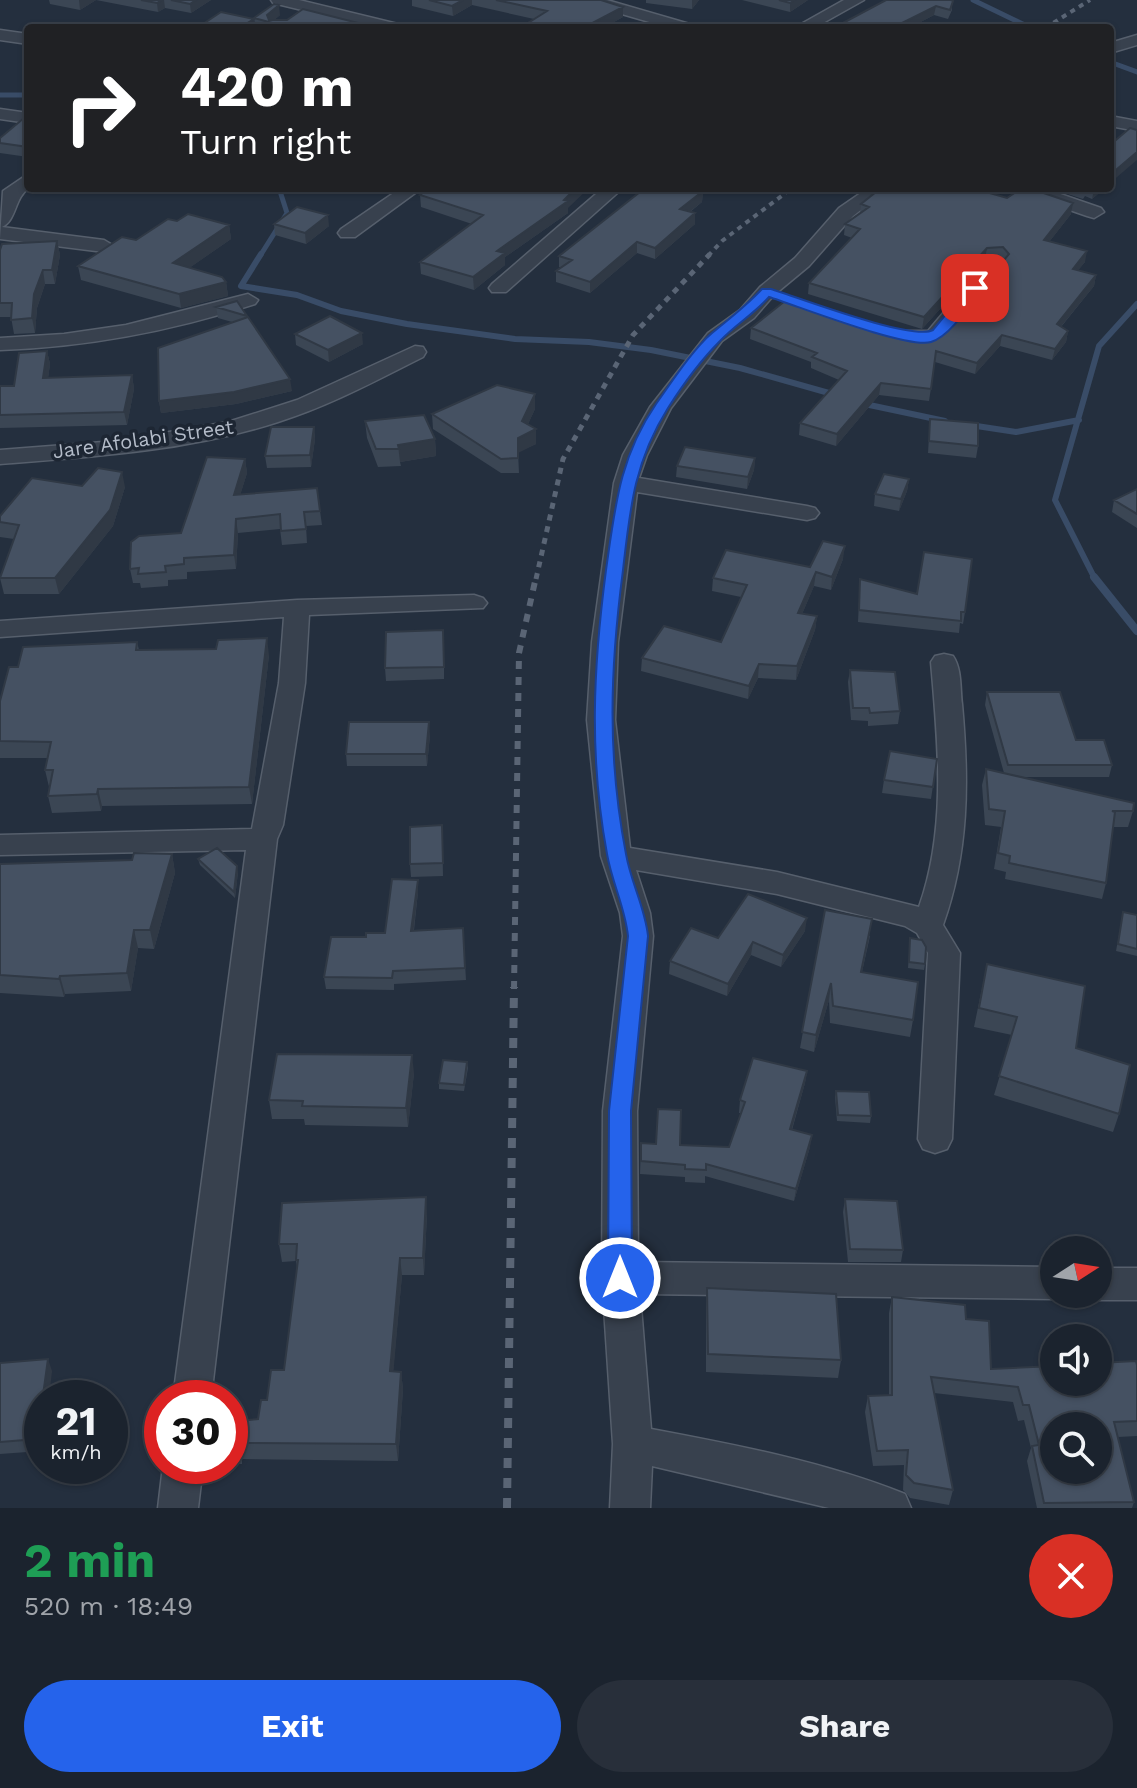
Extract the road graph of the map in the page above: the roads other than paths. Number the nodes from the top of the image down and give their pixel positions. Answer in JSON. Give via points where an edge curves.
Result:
{"nodes":[{"id":1,"x":279,"y":0,"type":"edge"},
{"id":2,"x":593,"y":0,"type":"edge"},
{"id":3,"x":856,"y":0,"type":"edge"},
{"id":4,"x":305,"y":6,"type":"junction"},
{"id":5,"x":287,"y":21,"type":"edge"},
{"id":6,"x":379,"y":24,"type":"edge"},
{"id":7,"x":674,"y":24,"type":"edge"},
{"id":8,"x":810,"y":24,"type":"edge"},
{"id":9,"x":0,"y":35,"type":"edge"},
{"id":10,"x":24,"y":38,"type":"edge"},
{"id":11,"x":1137,"y":40,"type":"edge"},
{"id":12,"x":1114,"y":47,"type":"edge"},
{"id":13,"x":0,"y":114,"type":"edge"},
{"id":14,"x":24,"y":117,"type":"edge"},
{"id":15,"x":1114,"y":122,"type":"edge"},
{"id":16,"x":1134,"y":126,"type":"edge"},
{"id":17,"x":24,"y":183,"type":"edge"},
{"id":18,"x":407,"y":192,"type":"edge"},
{"id":19,"x":609,"y":192,"type":"edge"},
{"id":20,"x":874,"y":192,"type":"edge"},
{"id":21,"x":1036,"y":192,"type":"edge"},
{"id":22,"x":1094,"y":212,"type":"dead end"},
{"id":23,"x":0,"y":222,"type":"edge"},
{"id":24,"x":0,"y":233,"type":"edge"},
{"id":25,"x":348,"y":233,"type":"dead end"},
{"id":26,"x":104,"y":246,"type":"edge"},
{"id":27,"x":994,"y":265,"type":"dead end"},
{"id":28,"x":499,"y":288,"type":"dead end"},
{"id":29,"x":767,"y":291,"type":"junction"},
{"id":30,"x":248,"y":300,"type":"dead end"},
{"id":31,"x":795,"y":301,"type":"edge"},
{"id":32,"x":881,"y":328,"type":"edge"},
{"id":33,"x":0,"y":344,"type":"edge"},
{"id":34,"x":415,"y":352,"type":"dead end"},
{"id":35,"x":0,"y":457,"type":"edge"},
{"id":36,"x":626,"y":483,"type":"junction"},
{"id":37,"x":807,"y":513,"type":"dead end"},
{"id":38,"x":474,"y":603,"type":"dead end"},
{"id":39,"x":297,"y":608,"type":"junction"},
{"id":40,"x":0,"y":629,"type":"edge"},
{"id":41,"x":944,"y":662,"type":"dead end"},
{"id":42,"x":262,"y":839,"type":"junction"},
{"id":43,"x":0,"y":845,"type":"edge"},
{"id":44,"x":616,"y":856,"type":"junction"},
{"id":45,"x":928,"y":925,"type":"junction"},
{"id":46,"x":935,"y":1139,"type":"dead end"},
{"id":47,"x":620,"y":1278,"type":"junction"},
{"id":48,"x":1040,"y":1283,"type":"edge"},
{"id":49,"x":1112,"y":1284,"type":"edge"},
{"id":50,"x":1137,"y":1284,"type":"edge"},
{"id":51,"x":194,"y":1380,"type":"edge"},
{"id":52,"x":633,"y":1444,"type":"junction"},
{"id":53,"x":181,"y":1484,"type":"edge"},
{"id":54,"x":178,"y":1508,"type":"edge"},
{"id":55,"x":630,"y":1508,"type":"edge"},
{"id":56,"x":891,"y":1508,"type":"edge"}],
"edges":[{"from":1,"to":4,"type":"street"},
{"from":2,"to":7,"type":"street"},
{"from":3,"to":8,"type":"street"},
{"from":4,"to":5,"type":"street"},
{"from":4,"to":6,"type":"street"},
{"from":9,"to":10,"type":"street"},
{"from":11,"to":12,"type":"street"},
{"from":13,"to":14,"type":"street"},
{"from":15,"to":16,"type":"street"},
{"from":17,"to":23,"type":"street","via":[[12,191]]},
{"from":18,"to":25,"type":"street"},
{"from":19,"to":28,"type":"street"},
{"from":20,"to":29,"type":"street","via":[[846,212],[802,262]]},
{"from":21,"to":22,"type":"street"},
{"from":24,"to":26,"type":"street"},
{"from":27,"to":32,"type":"street","via":[[931,337],[913,338]]},
{"from":29,"to":31,"type":"street"},
{"from":29,"to":36,"type":"street","via":[[715,337],[661,407]]},
{"from":30,"to":33,"type":"street","via":[[120,335]]},
{"from":34,"to":35,"type":"street","name":"Jare Afolabi Street","via":[[303,406],[241,425],[146,443]]},
{"from":36,"to":37,"type":"street"},
{"from":36,"to":44,"type":"street","via":[[605,642],[601,720]]},
{"from":38,"to":39,"type":"street"},
{"from":39,"to":40,"type":"street"},
{"from":39,"to":42,"type":"street","via":[[292,683]]},
{"from":41,"to":45,"type":"street","via":[[954,767],[953,836]]},
{"from":42,"to":43,"type":"street"},
{"from":42,"to":51,"type":"street"},
{"from":44,"to":45,"type":"street","via":[[777,883]]},
{"from":44,"to":47,"type":"street","via":[[638,936],[620,1111]]},
{"from":45,"to":46,"type":"street","via":[[944,953]]},
{"from":47,"to":48,"type":"street"},
{"from":47,"to":52,"type":"street"},
{"from":49,"to":50,"type":"street"},
{"from":52,"to":55,"type":"street"},
{"from":52,"to":56,"type":"street","via":[[763,1470]]},
{"from":53,"to":54,"type":"street"}]}
